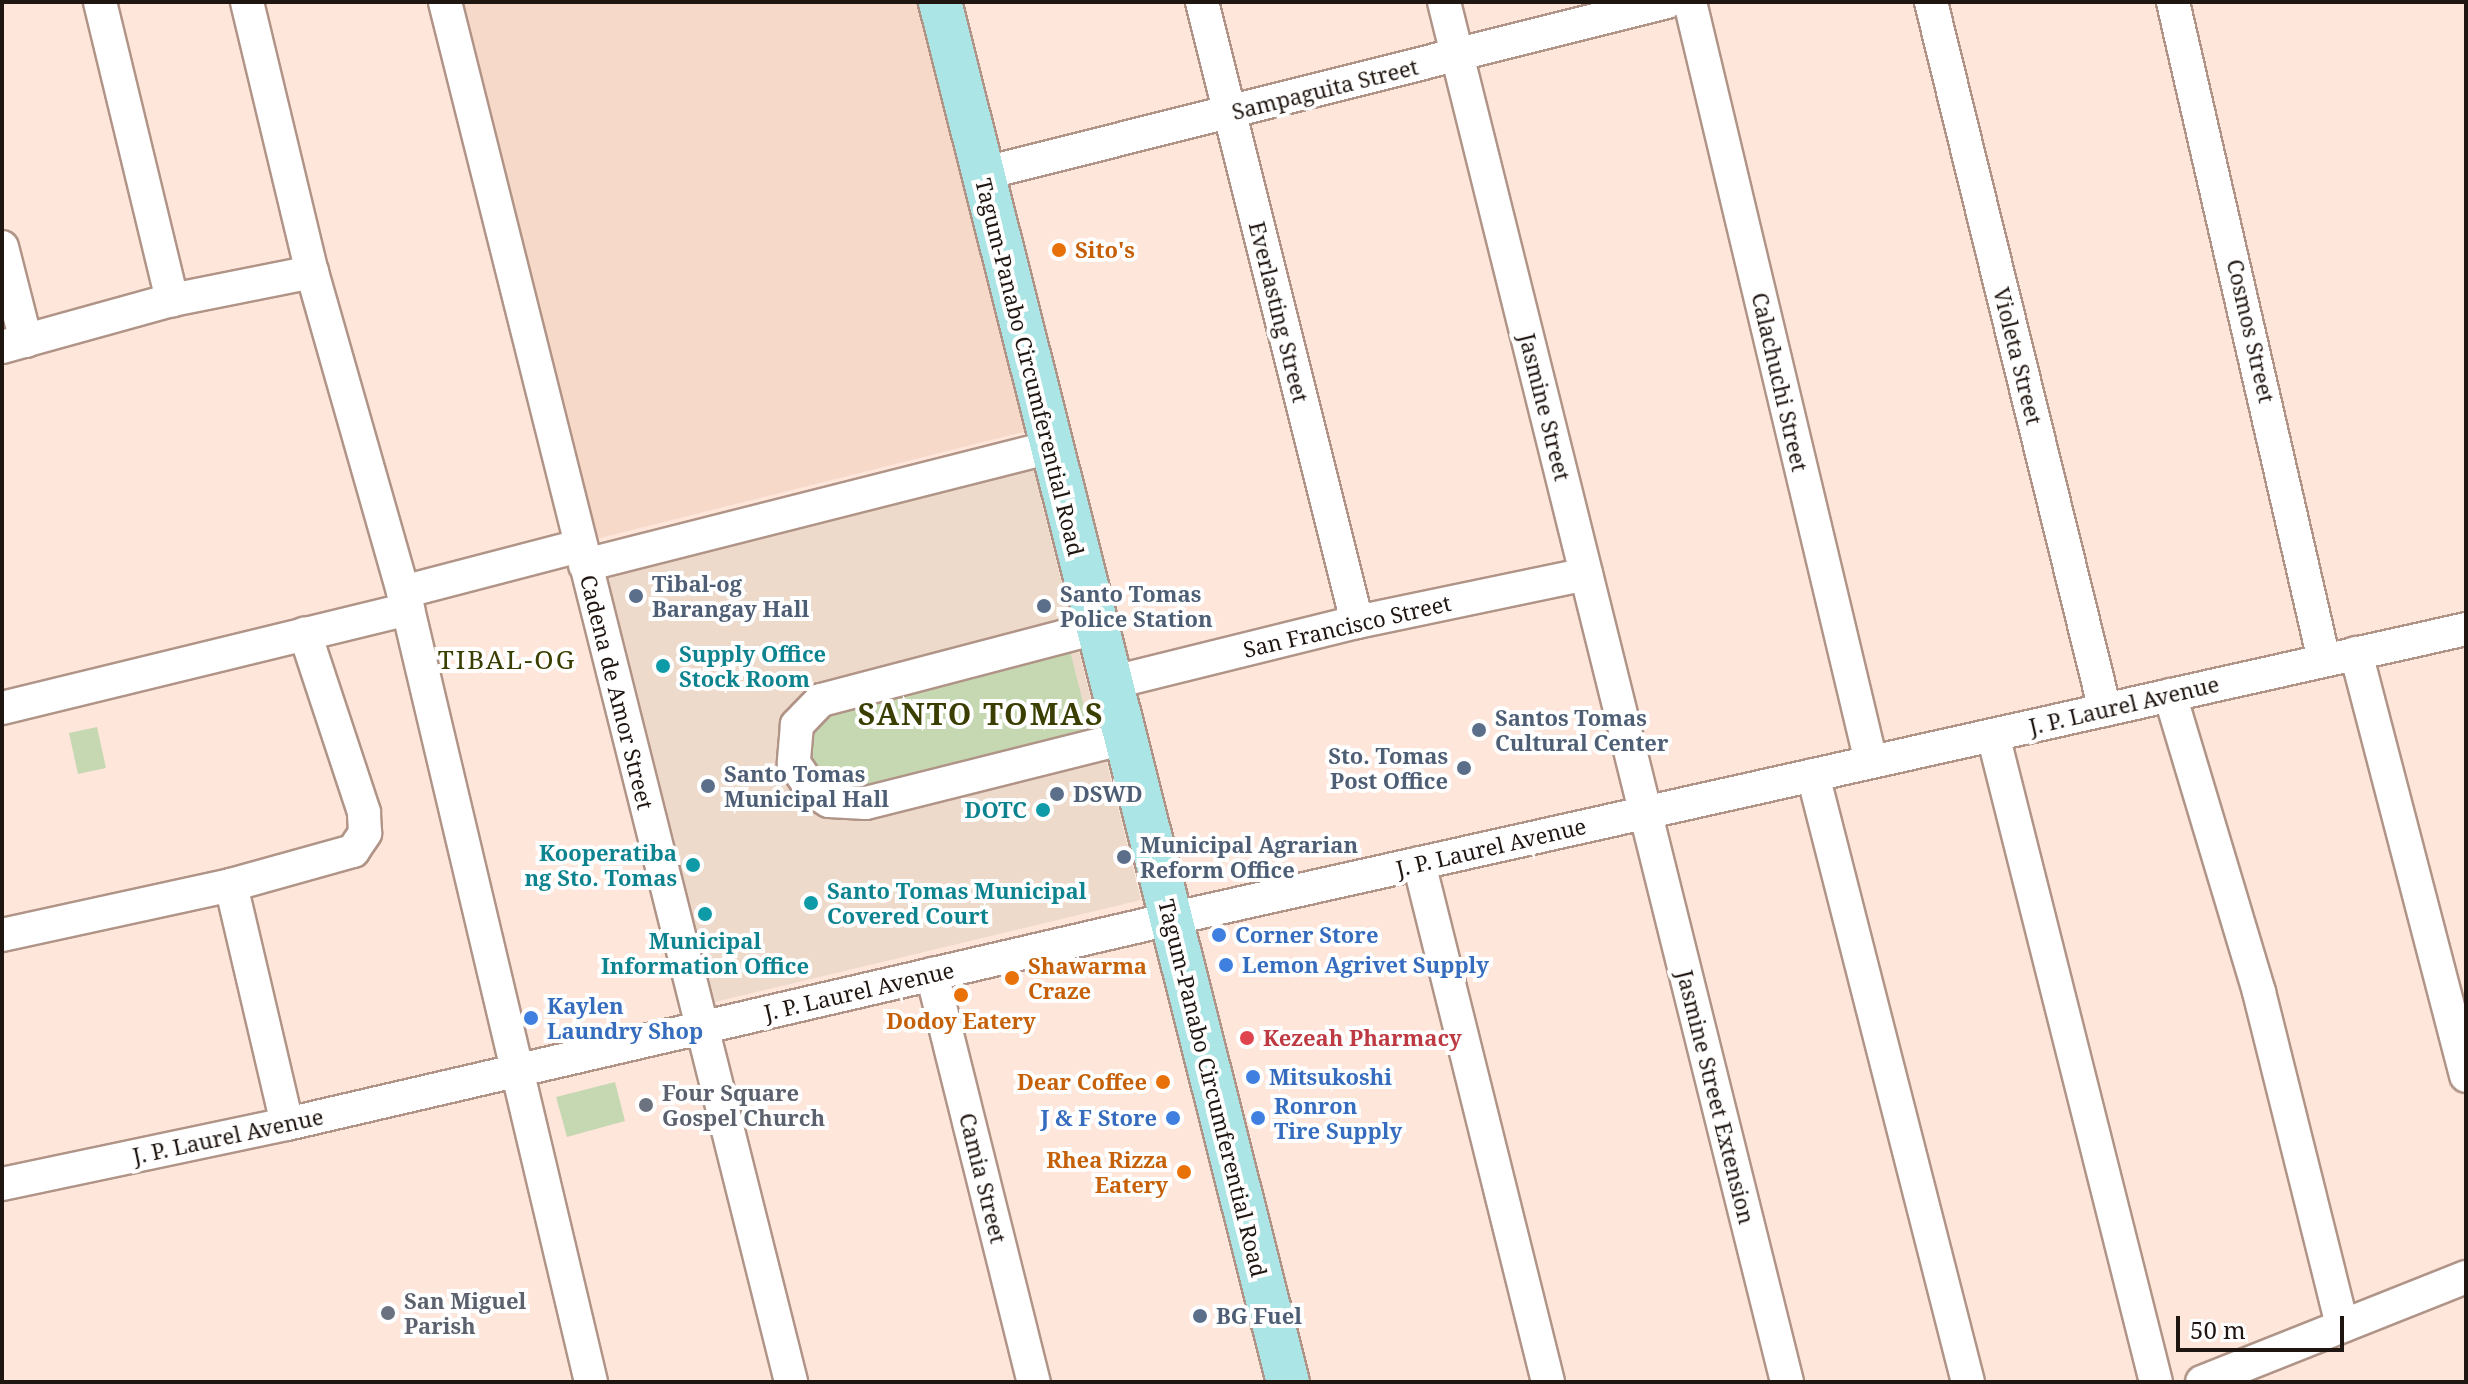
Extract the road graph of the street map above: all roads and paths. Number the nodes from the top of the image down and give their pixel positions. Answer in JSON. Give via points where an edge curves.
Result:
{"nodes":[{"id":1,"x":100,"y":2,"type":"edge"},
{"id":2,"x":247,"y":2,"type":"edge"},
{"id":3,"x":445,"y":2,"type":"edge"},
{"id":4,"x":940,"y":2,"type":"edge"},
{"id":5,"x":1202,"y":2,"type":"edge"},
{"id":6,"x":1444,"y":2,"type":"edge"},
{"id":7,"x":1667,"y":2,"type":"edge"},
{"id":8,"x":1690,"y":2,"type":"edge"},
{"id":9,"x":1931,"y":2,"type":"edge"},
{"id":10,"x":2173,"y":2,"type":"edge"},
{"id":11,"x":1458,"y":57,"type":"junction"},
{"id":12,"x":1228,"y":113,"type":"junction"},
{"id":13,"x":981,"y":174,"type":"junction"},
{"id":14,"x":2,"y":247,"type":"edge"},
{"id":15,"x":312,"y":272,"type":"junction"},
{"id":16,"x":172,"y":300,"type":"junction"},
{"id":17,"x":14,"y":344,"type":"edge"},
{"id":18,"x":1050,"y":447,"type":"junction"},
{"id":19,"x":582,"y":556,"type":"junction"},
{"id":20,"x":1586,"y":574,"type":"junction"},
{"id":21,"x":406,"y":600,"type":"junction"},
{"id":22,"x":1357,"y":622,"type":"junction"},
{"id":23,"x":1096,"y":628,"type":"junction"},
{"id":24,"x":2466,"y":629,"type":"edge"},
{"id":25,"x":305,"y":634,"type":"junction"},
{"id":26,"x":2356,"y":653,"type":"junction"},
{"id":27,"x":2324,"y":660,"type":"junction"},
{"id":28,"x":1110,"y":683,"type":"junction"},
{"id":29,"x":2170,"y":695,"type":"junction"},
{"id":30,"x":2,"y":708,"type":"edge"},
{"id":31,"x":2105,"y":710,"type":"junction"},
{"id":32,"x":1993,"y":735,"type":"junction"},
{"id":33,"x":1124,"y":738,"type":"junction"},
{"id":34,"x":1871,"y":762,"type":"junction"},
{"id":35,"x":1813,"y":775,"type":"junction"},
{"id":36,"x":1644,"y":813,"type":"junction"},
{"id":37,"x":1419,"y":863,"type":"junction"},
{"id":38,"x":231,"y":885,"type":"junction"},
{"id":39,"x":1170,"y":919,"type":"junction"},
{"id":40,"x":2,"y":935,"type":"edge"},
{"id":41,"x":932,"y":974,"type":"junction"},
{"id":42,"x":702,"y":1028,"type":"junction"},
{"id":43,"x":516,"y":1071,"type":"junction"},
{"id":44,"x":2466,"y":1076,"type":"edge"},
{"id":45,"x":287,"y":1124,"type":"junction"},
{"id":46,"x":2,"y":1184,"type":"edge"},
{"id":47,"x":2466,"y":1277,"type":"edge"},
{"id":48,"x":2342,"y":1326,"type":"junction"},
{"id":49,"x":591,"y":1382,"type":"edge"},
{"id":50,"x":791,"y":1382,"type":"edge"},
{"id":51,"x":1034,"y":1382,"type":"edge"},
{"id":52,"x":1288,"y":1382,"type":"edge"},
{"id":53,"x":1548,"y":1382,"type":"edge"},
{"id":54,"x":1787,"y":1382,"type":"edge"},
{"id":55,"x":1968,"y":1382,"type":"edge"},
{"id":56,"x":2156,"y":1382,"type":"edge"},
{"id":57,"x":2202,"y":1382,"type":"edge"}],
"edges":[{"from":1,"to":16,"type":"street"},
{"from":2,"to":15,"type":"street"},
{"from":3,"to":19,"type":"street","name":"Cadena de Amor Street"},
{"from":4,"to":13,"type":"main road","name":"Tagum-Panabo Circumferential Road"},
{"from":5,"to":12,"type":"street","name":"Everlasting Street"},
{"from":6,"to":11,"type":"street","name":"Jasmine Street"},
{"from":7,"to":11,"type":"street","name":"Sampaguita Street"},
{"from":8,"to":34,"type":"street","name":"Calachuchi Street"},
{"from":9,"to":31,"type":"street","name":"Violeta Street"},
{"from":10,"to":27,"type":"street","name":"Cosmos Street"},
{"from":11,"to":12,"type":"street","name":"Sampaguita Street"},
{"from":11,"to":20,"type":"street","name":"Jasmine Street"},
{"from":12,"to":13,"type":"street","name":"Sampaguita Street"},
{"from":12,"to":22,"type":"street","name":"Everlasting Street"},
{"from":13,"to":18,"type":"main road","name":"Tagum-Panabo Circumferential Road"},
{"from":14,"to":17,"type":"street"},
{"from":15,"to":16,"type":"street"},
{"from":15,"to":21,"type":"street"},
{"from":16,"to":17,"type":"street"},
{"from":18,"to":19,"type":"street"},
{"from":18,"to":23,"type":"main road","name":"Tagum-Panabo Circumferential Road"},
{"from":19,"to":21,"type":"street"},
{"from":19,"to":42,"type":"street","name":"Cadena de Amor Street"},
{"from":20,"to":22,"type":"street","name":"San Francisco Street"},
{"from":20,"to":36,"type":"street","name":"Jasmine Street"},
{"from":21,"to":25,"type":"street"},
{"from":21,"to":43,"type":"street"},
{"from":22,"to":28,"type":"street","name":"San Francisco Street"},
{"from":23,"to":28,"type":"main road","name":"Tagum-Panabo Circumferential Road"},
{"from":23,"to":33,"type":"street","via":[[821,700],[797,725],[794,763],[813,791],[829,801],[866,803]]},
{"from":24,"to":26,"type":"street","name":"J. P. Laurel Avenue"},
{"from":25,"to":30,"type":"street"},
{"from":25,"to":38,"type":"street","via":[[364,812],[365,833],[341,858]]},
{"from":26,"to":27,"type":"street","name":"J. P. Laurel Avenue"},
{"from":26,"to":44,"type":"street"},
{"from":27,"to":29,"type":"street","name":"J. P. Laurel Avenue"},
{"from":28,"to":33,"type":"main road","name":"Tagum-Panabo Circumferential Road"},
{"from":29,"to":31,"type":"street","name":"J. P. Laurel Avenue"},
{"from":29,"to":48,"type":"street","via":[[2259,992]]},
{"from":31,"to":32,"type":"street","name":"J. P. Laurel Avenue"},
{"from":32,"to":34,"type":"street","name":"J. P. Laurel Avenue"},
{"from":32,"to":56,"type":"street"},
{"from":33,"to":39,"type":"main road","name":"Tagum-Panabo Circumferential Road"},
{"from":34,"to":35,"type":"street","name":"J. P. Laurel Avenue"},
{"from":35,"to":36,"type":"street","name":"J. P. Laurel Avenue"},
{"from":35,"to":55,"type":"street"},
{"from":36,"to":37,"type":"street","name":"J. P. Laurel Avenue"},
{"from":36,"to":54,"type":"street","name":"Jasmine Street Extension"},
{"from":37,"to":39,"type":"street","name":"J. P. Laurel Avenue"},
{"from":37,"to":53,"type":"street"},
{"from":38,"to":40,"type":"street"},
{"from":38,"to":45,"type":"street"},
{"from":39,"to":41,"type":"street","name":"J. P. Laurel Avenue"},
{"from":39,"to":52,"type":"main road","name":"Tagum-Panabo Circumferential Road"},
{"from":41,"to":42,"type":"street","name":"J. P. Laurel Avenue"},
{"from":41,"to":51,"type":"street","name":"Camia Street"},
{"from":42,"to":43,"type":"street","name":"J. P. Laurel Avenue"},
{"from":42,"to":50,"type":"street","name":"Cadena de Amor Street"},
{"from":43,"to":45,"type":"street","name":"J. P. Laurel Avenue"},
{"from":43,"to":49,"type":"street"},
{"from":45,"to":46,"type":"street","name":"J. P. Laurel Avenue"},
{"from":47,"to":48,"type":"street"},
{"from":48,"to":57,"type":"street"}]}
